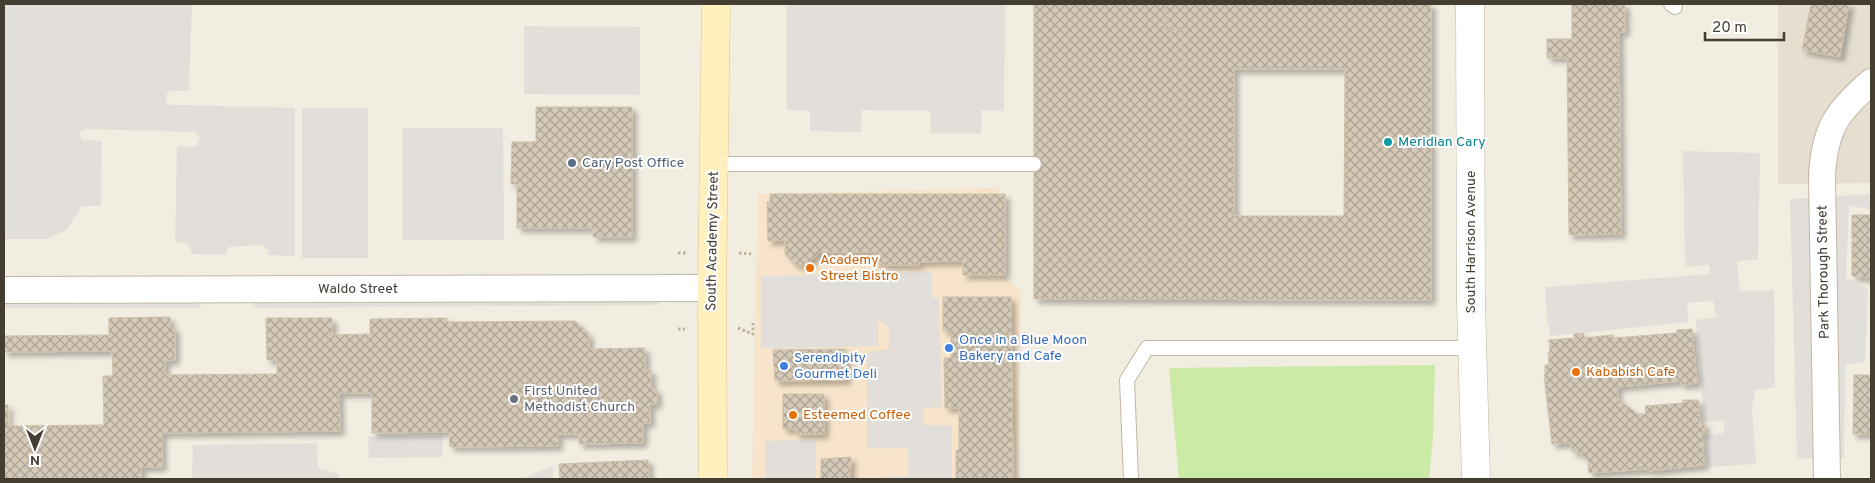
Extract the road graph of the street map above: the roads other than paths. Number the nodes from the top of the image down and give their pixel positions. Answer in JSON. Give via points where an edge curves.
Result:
{"nodes":[{"id":1,"x":716,"y":4,"type":"edge"},
{"id":2,"x":1470,"y":4,"type":"edge"},
{"id":3,"x":1871,"y":82,"type":"edge"},
{"id":4,"x":714,"y":164,"type":"junction"},
{"id":5,"x":1034,"y":164,"type":"dead end"},
{"id":6,"x":712,"y":288,"type":"junction"},
{"id":7,"x":4,"y":290,"type":"edge"},
{"id":8,"x":1473,"y":348,"type":"junction"},
{"id":9,"x":713,"y":479,"type":"edge"},
{"id":10,"x":1131,"y":479,"type":"edge"},
{"id":11,"x":1476,"y":479,"type":"edge"},
{"id":12,"x":1827,"y":479,"type":"edge"}],
"edges":[{"from":1,"to":4,"type":"main road","name":"South Academy Street"},
{"from":2,"to":8,"type":"street","name":"South Harrison Avenue"},
{"from":3,"to":12,"type":"street","name":"Park Thorough Street","via":[[1841,112],[1829,132],[1823,153]]},
{"from":4,"to":5,"type":"lane"},
{"from":4,"to":6,"type":"main road","name":"South Academy Street"},
{"from":6,"to":7,"type":"street","name":"Waldo Street"},
{"from":6,"to":9,"type":"main road","name":"South Academy Street"},
{"from":8,"to":10,"type":"lane","via":[[1147,348],[1128,380]]},
{"from":8,"to":11,"type":"street","name":"South Harrison Avenue"}]}
